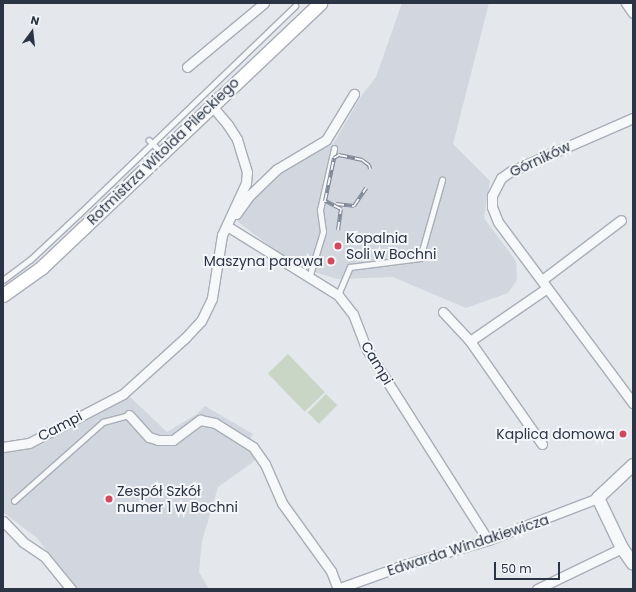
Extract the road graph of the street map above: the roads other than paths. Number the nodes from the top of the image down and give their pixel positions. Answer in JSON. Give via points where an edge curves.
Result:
{"nodes":[{"id":1,"x":264,"y":3,"type":"edge"},
{"id":2,"x":320,"y":3,"type":"edge"},
{"id":3,"x":626,"y":3,"type":"edge"},
{"id":4,"x":295,"y":6,"type":"dead end"},
{"id":5,"x":633,"y":12,"type":"edge"},
{"id":6,"x":187,"y":67,"type":"dead end"},
{"id":7,"x":354,"y":94,"type":"dead end"},
{"id":8,"x":211,"y":105,"type":"junction"},
{"id":9,"x":633,"y":118,"type":"edge"},
{"id":10,"x":151,"y":142,"type":"junction"},
{"id":11,"x":334,"y":149,"type":"dead end"},
{"id":12,"x":162,"y":153,"type":"junction"},
{"id":13,"x":442,"y":180,"type":"dead end"},
{"id":14,"x":622,"y":220,"type":"dead end"},
{"id":15,"x":228,"y":223,"type":"junction"},
{"id":16,"x":309,"y":278,"type":"junction"},
{"id":17,"x":3,"y":280,"type":"edge"},
{"id":18,"x":542,"y":280,"type":"junction"},
{"id":19,"x":547,"y":288,"type":"junction"},
{"id":20,"x":338,"y":295,"type":"junction"},
{"id":21,"x":3,"y":296,"type":"edge"},
{"id":22,"x":443,"y":312,"type":"dead end"},
{"id":23,"x":470,"y":341,"type":"junction"},
{"id":24,"x":633,"y":403,"type":"edge"},
{"id":25,"x":129,"y":415,"type":"joint"},
{"id":26,"x":542,"y":444,"type":"dead end"},
{"id":27,"x":3,"y":447,"type":"edge"},
{"id":28,"x":633,"y":465,"type":"edge"},
{"id":29,"x":598,"y":498,"type":"junction"},
{"id":30,"x":14,"y":501,"type":"dead end"},
{"id":31,"x":3,"y":521,"type":"edge"},
{"id":32,"x":488,"y":540,"type":"junction"},
{"id":33,"x":622,"y":548,"type":"junction"},
{"id":34,"x":633,"y":564,"type":"edge"},
{"id":35,"x":71,"y":589,"type":"edge"},
{"id":36,"x":338,"y":589,"type":"edge"},
{"id":37,"x":537,"y":589,"type":"edge"}],
"edges":[{"from":1,"to":6,"type":"street"},
{"from":2,"to":8,"type":"main road","name":"Rotmistrza Witolda Pileckiego"},
{"from":3,"to":5,"type":"street"},
{"from":4,"to":10,"type":"lane"},
{"from":7,"to":15,"type":"street","via":[[326,140],[267,178]]},
{"from":8,"to":12,"type":"main road","name":"Rotmistrza Witolda Pileckiego"},
{"from":8,"to":15,"type":"street","name":"Campi","via":[[228,125],[245,161],[246,183]]},
{"from":9,"to":18,"type":"street","name":"Górników","via":[[510,171],[495,186],[492,207],[498,222]]},
{"from":10,"to":12,"type":"lane"},
{"from":10,"to":17,"type":"lane","via":[[30,260]]},
{"from":11,"to":16,"type":"lane","via":[[320,210],[323,232]]},
{"from":12,"to":21,"type":"main road","name":"Rotmistrza Witolda Pileckiego","via":[[40,268]]},
{"from":13,"to":20,"type":"lane","via":[[420,258],[350,267]]},
{"from":14,"to":18,"type":"street"},
{"from":15,"to":16,"type":"street","name":"Campi"},
{"from":15,"to":27,"type":"street","name":"Campi","via":[[222,235],[212,298],[201,321],[185,338],[123,394],[29,443]]},
{"from":16,"to":20,"type":"street","name":"Campi"},
{"from":18,"to":19,"type":"street","name":"Górników"},
{"from":19,"to":23,"type":"street"},
{"from":19,"to":24,"type":"street","name":"Górników"},
{"from":20,"to":32,"type":"street","name":"Campi","via":[[353,314],[366,348]]},
{"from":22,"to":23,"type":"street"},
{"from":23,"to":26,"type":"street"},
{"from":25,"to":30,"type":"lane","via":[[103,422]]},
{"from":25,"to":36,"type":"street","via":[[149,437],[158,440],[173,440],[200,420],[215,423],[253,447],[265,464],[282,503],[331,571]]},
{"from":28,"to":29,"type":"street"},
{"from":29,"to":32,"type":"street","name":"Edwarda Windakiewicza"},
{"from":29,"to":33,"type":"street"},
{"from":31,"to":35,"type":"street","via":[[23,542],[44,556]]},
{"from":32,"to":36,"type":"street","name":"Edwarda Windakiewicza","via":[[407,564]]},
{"from":33,"to":34,"type":"street"},
{"from":33,"to":37,"type":"street"}]}
